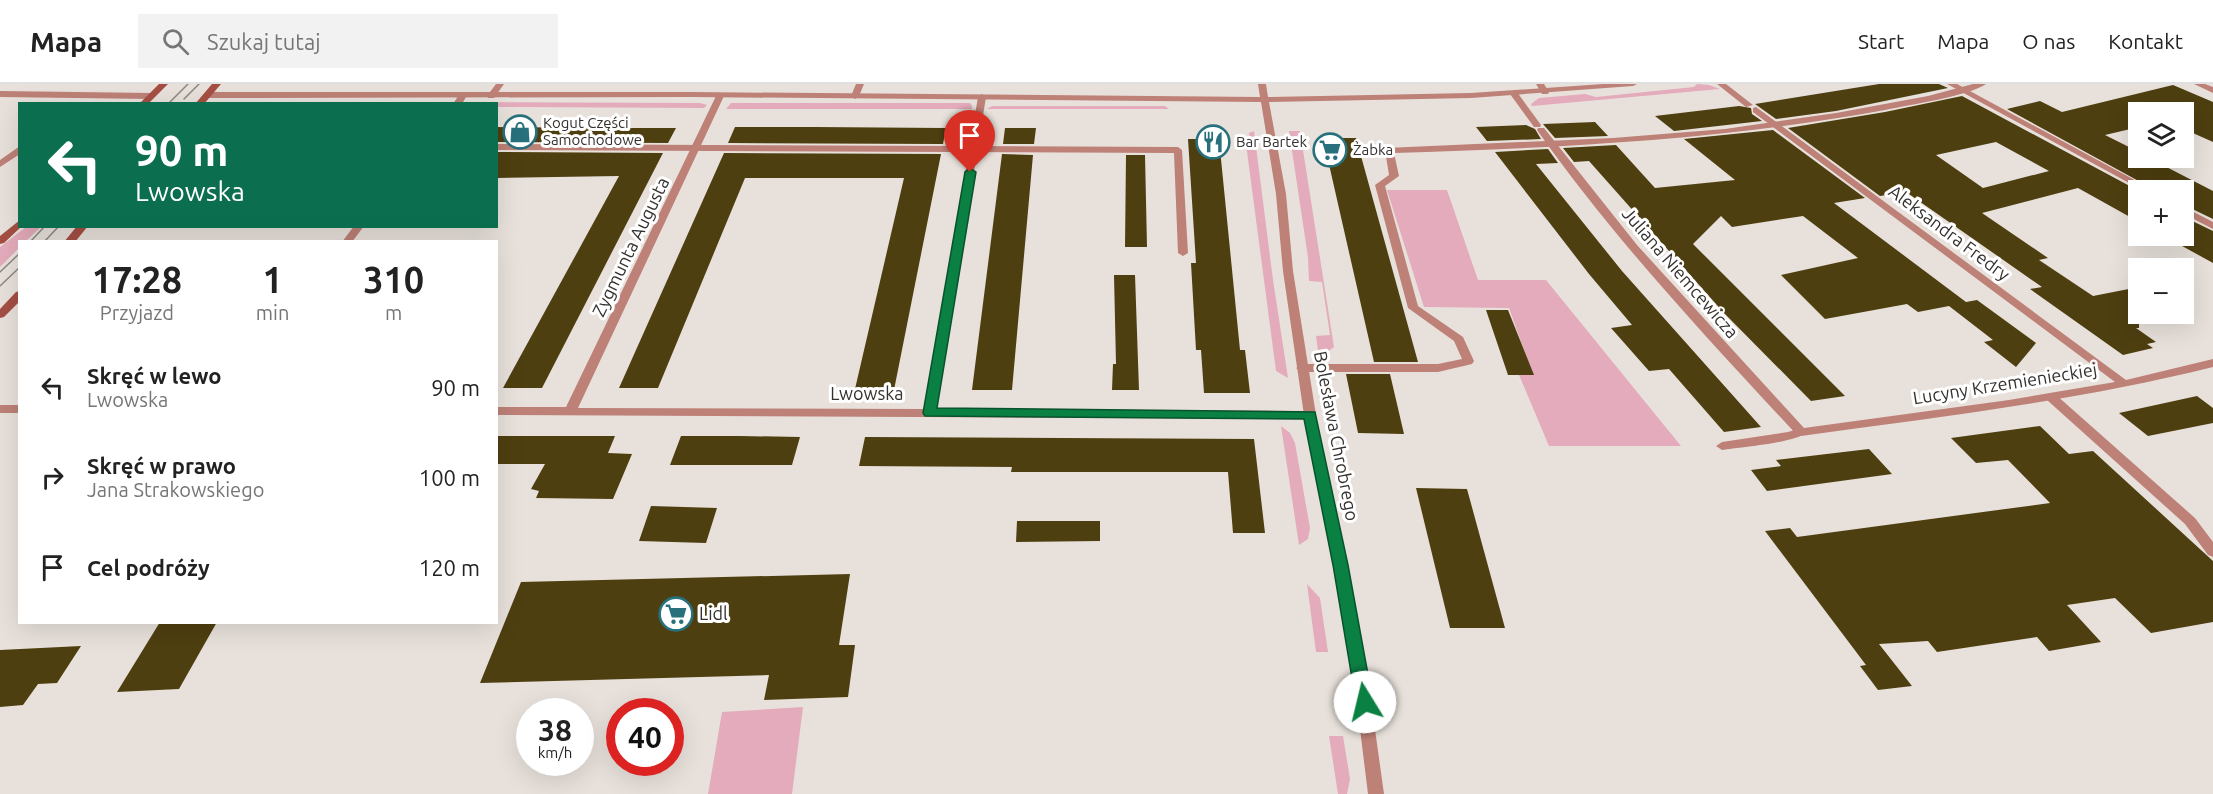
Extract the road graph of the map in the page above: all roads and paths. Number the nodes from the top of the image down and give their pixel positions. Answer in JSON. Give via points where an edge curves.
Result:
{"nodes":[{"id":1,"x":164,"y":84,"type":"edge"},
{"id":2,"x":218,"y":84,"type":"edge"},
{"id":3,"x":500,"y":84,"type":"edge"},
{"id":4,"x":860,"y":84,"type":"edge"},
{"id":5,"x":1262,"y":84,"type":"edge"},
{"id":6,"x":1633,"y":84,"type":"edge"},
{"id":7,"x":1721,"y":84,"type":"edge"},
{"id":8,"x":1951,"y":84,"type":"edge"},
{"id":9,"x":1982,"y":84,"type":"edge"},
{"id":10,"x":2198,"y":84,"type":"edge"},
{"id":11,"x":1542,"y":88,"type":"edge"},
{"id":12,"x":1963,"y":90,"type":"junction"},
{"id":13,"x":2213,"y":90,"type":"edge"},
{"id":14,"x":0,"y":94,"type":"edge"},
{"id":15,"x":1514,"y":94,"type":"junction"},
{"id":16,"x":207,"y":95,"type":"junction"},
{"id":17,"x":463,"y":95,"type":"junction"},
{"id":18,"x":151,"y":96,"type":"junction"},
{"id":19,"x":490,"y":96,"type":"junction"},
{"id":20,"x":720,"y":96,"type":"junction"},
{"id":21,"x":855,"y":96,"type":"junction"},
{"id":22,"x":982,"y":97,"type":"junction"},
{"id":23,"x":1265,"y":98,"type":"junction"},
{"id":24,"x":145,"y":102,"type":"edge"},
{"id":25,"x":201,"y":102,"type":"edge"},
{"id":26,"x":458,"y":102,"type":"edge"},
{"id":27,"x":1776,"y":126,"type":"junction"},
{"id":28,"x":1552,"y":146,"type":"junction"},
{"id":29,"x":498,"y":147,"type":"edge"},
{"id":30,"x":697,"y":147,"type":"junction"},
{"id":31,"x":974,"y":149,"type":"junction"},
{"id":32,"x":18,"y":150,"type":"edge"},
{"id":33,"x":0,"y":164,"type":"edge"},
{"id":34,"x":2130,"y":180,"type":"edge"},
{"id":35,"x":2194,"y":216,"type":"edge"},
{"id":36,"x":18,"y":225,"type":"edge"},
{"id":37,"x":2213,"y":226,"type":"edge"},
{"id":38,"x":81,"y":228,"type":"edge"},
{"id":39,"x":71,"y":240,"type":"edge"},
{"id":40,"x":0,"y":241,"type":"edge"},
{"id":41,"x":1183,"y":254,"type":"dead end"},
{"id":42,"x":18,"y":296,"type":"edge"},
{"id":43,"x":0,"y":315,"type":"edge"},
{"id":44,"x":2213,"y":363,"type":"edge"},
{"id":45,"x":1302,"y":368,"type":"junction"},
{"id":46,"x":2123,"y":383,"type":"junction"},
{"id":47,"x":2051,"y":397,"type":"junction"},
{"id":48,"x":0,"y":409,"type":"edge"},
{"id":49,"x":18,"y":409,"type":"edge"},
{"id":50,"x":498,"y":411,"type":"edge"},
{"id":51,"x":570,"y":411,"type":"junction"},
{"id":52,"x":930,"y":413,"type":"junction"},
{"id":53,"x":1310,"y":415,"type":"junction"},
{"id":54,"x":1802,"y":432,"type":"junction"},
{"id":55,"x":1722,"y":446,"type":"dead end"},
{"id":56,"x":2213,"y":552,"type":"edge"},
{"id":57,"x":1376,"y":794,"type":"edge"}],
"edges":[{"from":1,"to":18,"type":"main road"},
{"from":2,"to":16,"type":"main road"},
{"from":3,"to":19,"type":"street"},
{"from":4,"to":21,"type":"street"},
{"from":5,"to":23,"type":"street","name":"Bolesława Chrobrego"},
{"from":6,"to":11,"type":"street"},
{"from":7,"to":27,"type":"street","name":"Aleksandra Fredry"},
{"from":8,"to":12,"type":"street"},
{"from":9,"to":12,"type":"street"},
{"from":10,"to":13,"type":"street"},
{"from":11,"to":15,"type":"street"},
{"from":12,"to":27,"type":"street"},
{"from":12,"to":34,"type":"street"},
{"from":14,"to":18,"type":"street"},
{"from":15,"to":23,"type":"street"},
{"from":15,"to":28,"type":"street","name":"Juliana Niemcewicza"},
{"from":16,"to":17,"type":"street"},
{"from":16,"to":25,"type":"main road"},
{"from":17,"to":19,"type":"street"},
{"from":17,"to":26,"type":"street"},
{"from":18,"to":24,"type":"main road"},
{"from":19,"to":20,"type":"street"},
{"from":20,"to":21,"type":"street"},
{"from":20,"to":30,"type":"street","name":"Zygmunta Augusta"},
{"from":21,"to":22,"type":"street"},
{"from":22,"to":23,"type":"street"},
{"from":22,"to":31,"type":"street"},
{"from":23,"to":45,"type":"street","name":"Bolesława Chrobrego"},
{"from":27,"to":28,"type":"street"},
{"from":27,"to":46,"type":"street","name":"Aleksandra Fredry"},
{"from":28,"to":45,"type":"street","via":[[1389,150],[1394,176],[1380,185],[1413,308],[1459,339],[1468,361],[1438,368]]},
{"from":28,"to":54,"type":"street","name":"Juliana Niemcewicza","via":[[1695,318]]},
{"from":29,"to":30,"type":"street"},
{"from":30,"to":31,"type":"street"},
{"from":30,"to":51,"type":"street","name":"Zygmunta Augusta"},
{"from":31,"to":41,"type":"street","via":[[1178,150]]},
{"from":31,"to":52,"type":"street"},
{"from":32,"to":33,"type":"street"},
{"from":35,"to":37,"type":"street"},
{"from":36,"to":40,"type":"main road"},
{"from":38,"to":39,"type":"main road"},
{"from":42,"to":43,"type":"main road"},
{"from":44,"to":46,"type":"street","name":"Lucyny Krzemienieckiej"},
{"from":45,"to":53,"type":"street","name":"Bolesława Chrobrego"},
{"from":46,"to":47,"type":"street","name":"Lucyny Krzemienieckiej"},
{"from":47,"to":54,"type":"street","name":"Lucyny Krzemienieckiej"},
{"from":47,"to":56,"type":"street","via":[[2190,521]]},
{"from":48,"to":49,"type":"street"},
{"from":50,"to":51,"type":"street","name":"Lwowska"},
{"from":51,"to":52,"type":"street","name":"Lwowska"},
{"from":52,"to":53,"type":"street","name":"Lwowska"},
{"from":53,"to":57,"type":"street","name":"Bolesława Chrobrego","via":[[1358,661]]},
{"from":54,"to":55,"type":"street","name":"Lucyny Krzemienieckiej"}]}
